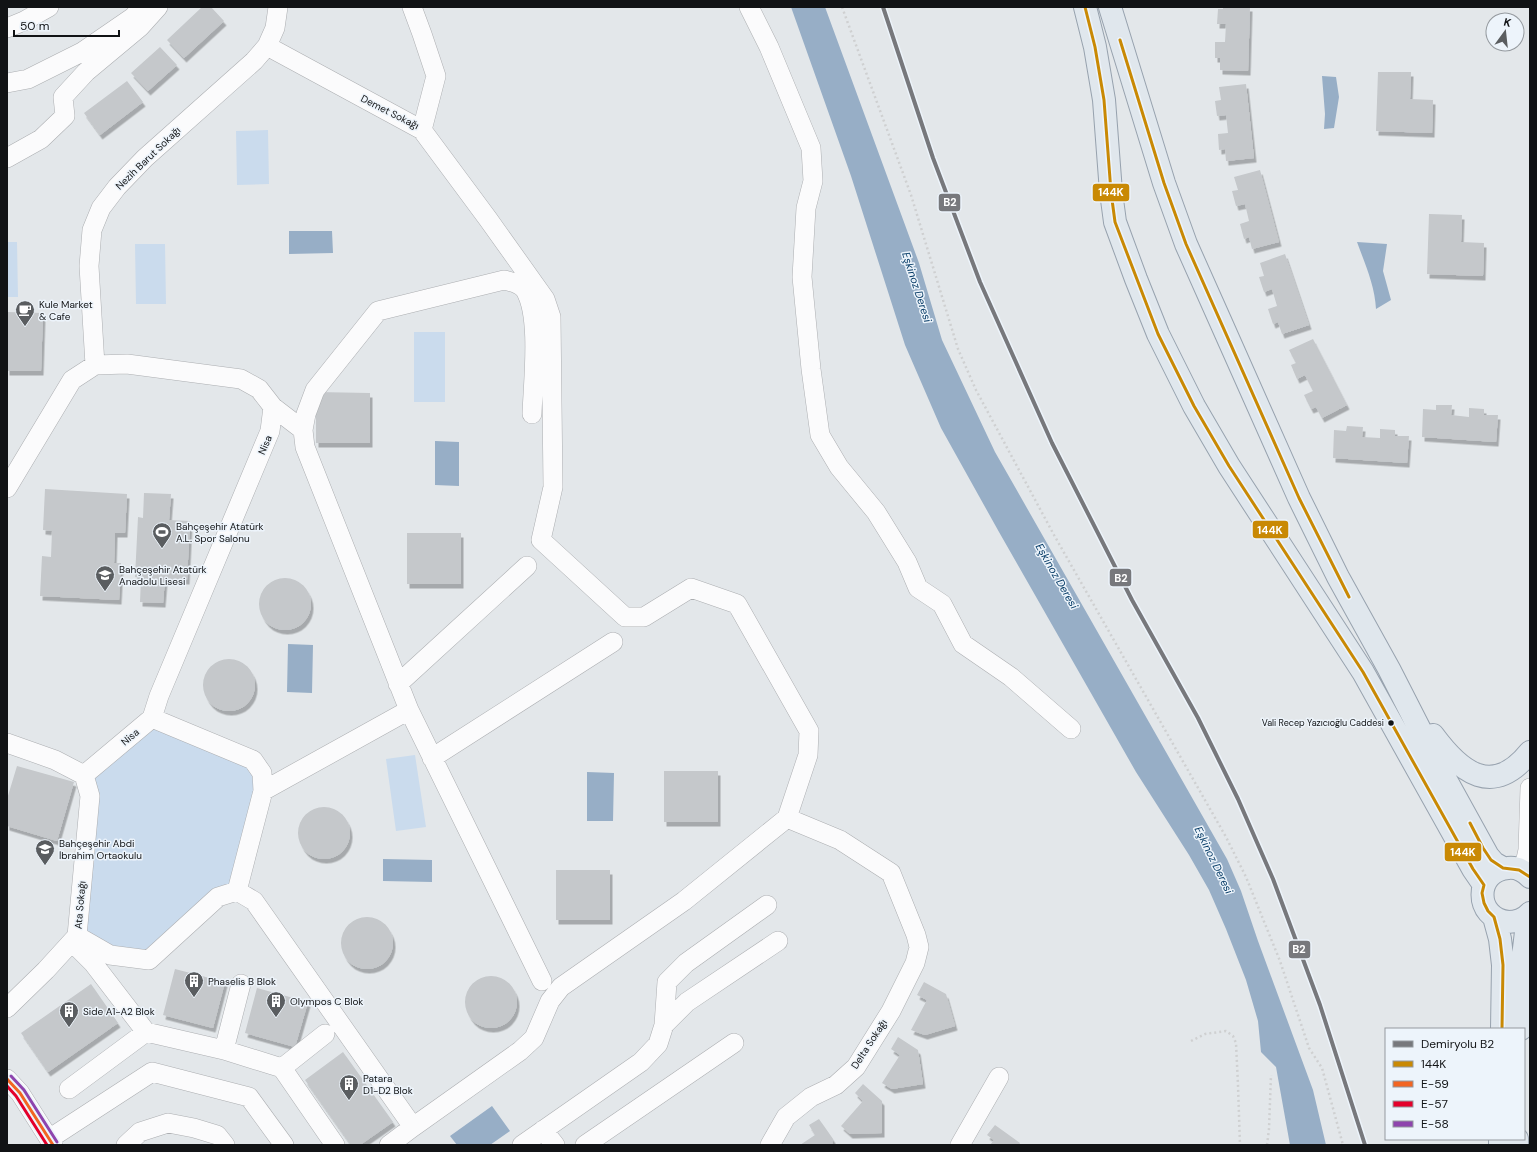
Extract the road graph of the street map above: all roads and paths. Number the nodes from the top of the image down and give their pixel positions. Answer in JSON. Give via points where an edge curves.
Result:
{"nodes":[{"id":1,"x":49,"y":7,"type":"edge"},
{"id":2,"x":142,"y":7,"type":"edge"},
{"id":3,"x":158,"y":7,"type":"edge"},
{"id":4,"x":278,"y":7,"type":"edge"},
{"id":5,"x":412,"y":7,"type":"edge"},
{"id":6,"x":749,"y":7,"type":"edge"},
{"id":7,"x":842,"y":7,"type":"edge"},
{"id":8,"x":1085,"y":7,"type":"edge"},
{"id":9,"x":1110,"y":7,"type":"edge"},
{"id":10,"x":7,"y":28,"type":"edge"},
{"id":11,"x":267,"y":46,"type":"junction"},
{"id":12,"x":7,"y":83,"type":"edge"},
{"id":13,"x":422,"y":130,"type":"junction"},
{"id":14,"x":7,"y":158,"type":"edge"},
{"id":15,"x":95,"y":365,"type":"junction"},
{"id":16,"x":273,"y":407,"type":"junction"},
{"id":17,"x":532,"y":414,"type":"dead end"},
{"id":18,"x":303,"y":430,"type":"junction"},
{"id":19,"x":7,"y":488,"type":"edge"},
{"id":20,"x":527,"y":566,"type":"dead end"},
{"id":21,"x":613,"y":642,"type":"dead end"},
{"id":22,"x":398,"y":684,"type":"junction"},
{"id":23,"x":409,"y":710,"type":"junction"},
{"id":24,"x":1411,"y":710,"type":"junction"},
{"id":25,"x":152,"y":718,"type":"junction"},
{"id":26,"x":1071,"y":729,"type":"dead end"},
{"id":27,"x":7,"y":743,"type":"edge"},
{"id":28,"x":1530,"y":752,"type":"edge"},
{"id":29,"x":432,"y":758,"type":"junction"},
{"id":30,"x":84,"y":775,"type":"junction"},
{"id":31,"x":1530,"y":788,"type":"edge"},
{"id":32,"x":263,"y":791,"type":"junction"},
{"id":33,"x":787,"y":818,"type":"junction"},
{"id":34,"x":1518,"y":872,"type":"edge"},
{"id":35,"x":1484,"y":885,"type":"junction"},
{"id":36,"x":237,"y":891,"type":"junction"},
{"id":37,"x":767,"y":905,"type":"dead end"},
{"id":38,"x":1529,"y":914,"type":"edge"},
{"id":39,"x":1494,"y":917,"type":"junction"},
{"id":40,"x":75,"y":939,"type":"junction"},
{"id":41,"x":778,"y":941,"type":"dead end"},
{"id":42,"x":542,"y":980,"type":"dead end"},
{"id":43,"x":241,"y":984,"type":"dead end"},
{"id":44,"x":7,"y":1008,"type":"edge"},
{"id":45,"x":664,"y":1024,"type":"junction"},
{"id":46,"x":1502,"y":1028,"type":"edge"},
{"id":47,"x":1521,"y":1028,"type":"edge"},
{"id":48,"x":146,"y":1032,"type":"junction"},
{"id":49,"x":325,"y":1034,"type":"dead end"},
{"id":50,"x":1191,"y":1041,"type":"dead end"},
{"id":51,"x":734,"y":1043,"type":"dead end"},
{"id":52,"x":224,"y":1050,"type":"junction"},
{"id":53,"x":282,"y":1068,"type":"junction"},
{"id":54,"x":1271,"y":1075,"type":"dead end"},
{"id":55,"x":999,"y":1077,"type":"dead end"},
{"id":56,"x":7,"y":1079,"type":"edge"},
{"id":57,"x":69,"y":1089,"type":"dead end"},
{"id":58,"x":413,"y":1127,"type":"junction"},
{"id":59,"x":549,"y":1138,"type":"edge"},
{"id":60,"x":51,"y":1142,"type":"edge"},
{"id":61,"x":126,"y":1145,"type":"edge"},
{"id":62,"x":225,"y":1145,"type":"edge"},
{"id":63,"x":284,"y":1145,"type":"edge"},
{"id":64,"x":335,"y":1145,"type":"edge"},
{"id":65,"x":389,"y":1145,"type":"edge"},
{"id":66,"x":522,"y":1145,"type":"edge"},
{"id":67,"x":585,"y":1145,"type":"edge"},
{"id":68,"x":770,"y":1145,"type":"edge"},
{"id":69,"x":960,"y":1145,"type":"edge"},
{"id":70,"x":1240,"y":1145,"type":"edge"},
{"id":71,"x":1267,"y":1145,"type":"edge"},
{"id":72,"x":1342,"y":1145,"type":"edge"}],
"edges":[{"from":1,"to":10,"type":"street"},
{"from":2,"to":12,"type":"street","via":[[82,52],[28,79]]},
{"from":3,"to":14,"type":"street","via":[[140,26],[86,72],[63,97],[64,116],[41,139]]},
{"from":4,"to":11,"type":"street","name":"Nezih Barut Sokağı","via":[[275,28]]},
{"from":5,"to":13,"type":"street","name":"Demet Sokağı","via":[[436,76]]},
{"from":6,"to":26,"type":"street","via":[[769,47],[810,148],[813,181],[806,208],[802,277],[820,435],[839,467],[876,512],[907,562],[918,588],[942,604],[963,644],[1011,676]]},
{"from":7,"to":72,"type":"path","via":[[910,195],[958,348],[976,390],[1054,535],[1226,837],[1246,877],[1280,961],[1309,1048],[1322,1068]]},
{"from":8,"to":35,"type":"main road","via":[[1104,100],[1115,222],[1158,334],[1194,406],[1229,466],[1363,672]]},
{"from":9,"to":24,"type":"main road","via":[[1164,183],[1186,244],[1299,498],[1338,577]]},
{"from":11,"to":13,"type":"street","name":"Demet Sokağı"},
{"from":11,"to":15,"type":"street","name":"Nezih Barut Sokağı","via":[[254,61],[145,158],[101,208],[92,230],[89,266]]},
{"from":13,"to":33,"type":"street","via":[[545,300],[551,317],[553,487],[542,540],[625,617],[644,617],[691,588],[737,604],[809,731],[808,755]]},
{"from":15,"to":16,"type":"street","via":[[127,364],[241,379],[259,389]]},
{"from":15,"to":19,"type":"street","via":[[72,380]]},
{"from":16,"to":18,"type":"street"},
{"from":16,"to":25,"type":"street","name":"Nisa","via":[[270,432],[162,688]]},
{"from":17,"to":18,"type":"street","via":[[535,325],[531,304],[524,289],[517,283],[504,280],[378,312],[315,390]]},
{"from":18,"to":22,"type":"street","via":[[305,447]]},
{"from":20,"to":22,"type":"street"},
{"from":21,"to":29,"type":"street"},
{"from":22,"to":23,"type":"street"},
{"from":23,"to":29,"type":"street"},
{"from":23,"to":32,"type":"street"},
{"from":24,"to":28,"type":"main road","via":[[1445,751],[1468,771],[1480,776],[1499,776],[1522,762]]},
{"from":24,"to":34,"type":"main road","via":[[1488,856],[1494,863]]},
{"from":25,"to":30,"type":"street","name":"Nisa"},
{"from":25,"to":32,"type":"street","via":[[253,760],[262,773]]},
{"from":27,"to":30,"type":"street","via":[[54,760]]},
{"from":29,"to":42,"type":"street"},
{"from":30,"to":40,"type":"street","name":"Ata Sokağı","via":[[90,796]]},
{"from":31,"to":34,"type":"street","via":[[1528,850]]},
{"from":32,"to":36,"type":"street"},
{"from":33,"to":58,"type":"street","via":[[684,901],[562,987],[550,1001],[534,1038],[520,1051]]},
{"from":33,"to":68,"type":"street","name":"Delta Sokağı","via":[[840,840],[890,873],[919,947],[915,963],[891,1010],[856,1067],[836,1085],[811,1097],[786,1117]]},
{"from":34,"to":35,"type":"main road","via":[[1495,872]]},
{"from":35,"to":39,"type":"main road","via":[[1484,903]]},
{"from":36,"to":40,"type":"street","via":[[218,897],[149,960],[110,955]]},
{"from":36,"to":58,"type":"street","via":[[254,901]]},
{"from":37,"to":45,"type":"street","via":[[686,963],[672,976],[667,982]]},
{"from":38,"to":39,"type":"main road","via":[[1511,922]]},
{"from":38,"to":47,"type":"main road","via":[[1523,957]]},
{"from":39,"to":46,"type":"main road","via":[[1503,965]]},
{"from":40,"to":44,"type":"street","name":"Ata Sokağı"},
{"from":40,"to":48,"type":"street"},
{"from":41,"to":45,"type":"street","via":[[687,1002]]},
{"from":43,"to":52,"type":"street"},
{"from":45,"to":59,"type":"street","via":[[658,1044],[641,1062]]},
{"from":48,"to":52,"type":"street"},
{"from":48,"to":57,"type":"street"},
{"from":49,"to":53,"type":"street"},
{"from":50,"to":70,"type":"path","via":[[1206,1034],[1226,1032],[1233,1036],[1236,1044]]},
{"from":51,"to":67,"type":"street"},
{"from":52,"to":53,"type":"street"},
{"from":53,"to":64,"type":"street"},
{"from":54,"to":71,"type":"path"},
{"from":55,"to":69,"type":"street"},
{"from":56,"to":60,"type":"street","via":[[20,1093]]},
{"from":58,"to":65,"type":"street"},
{"from":59,"to":66,"type":"street"},
{"from":60,"to":63,"type":"street","via":[[152,1072],[248,1097]]},
{"from":61,"to":62,"type":"street","via":[[140,1132],[168,1124],[194,1128],[217,1136]]}]}
